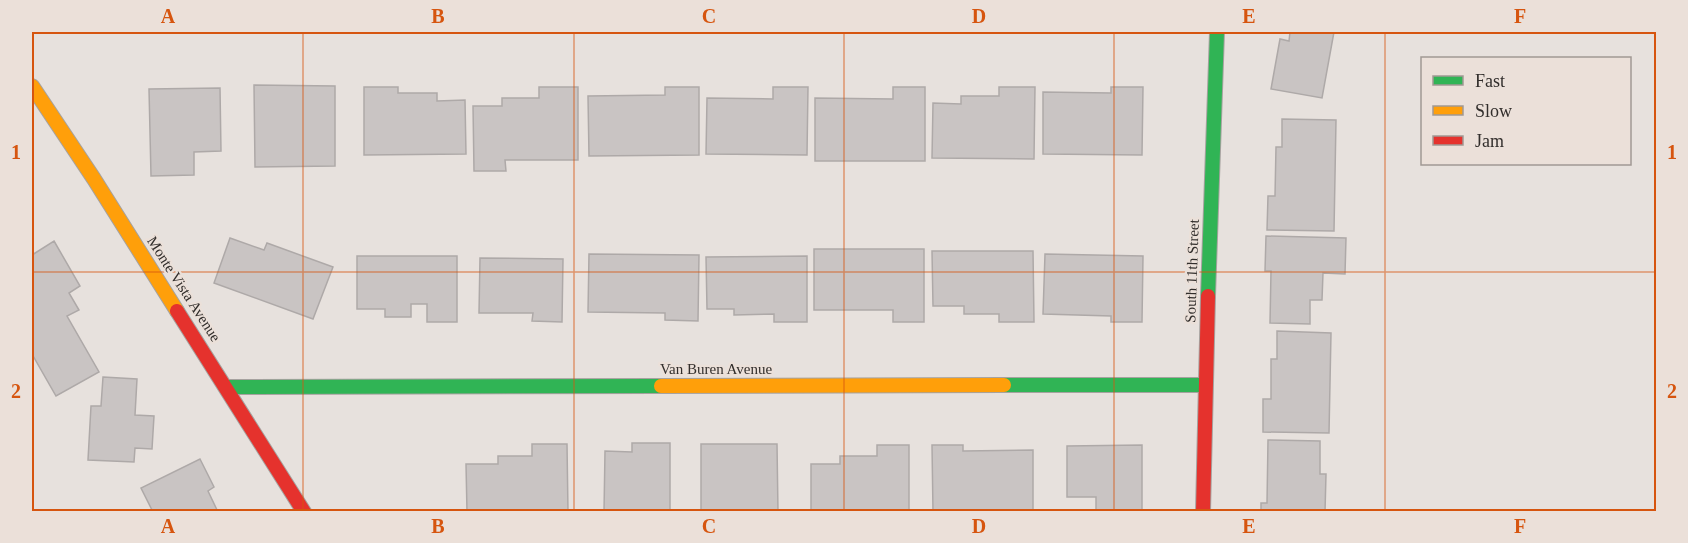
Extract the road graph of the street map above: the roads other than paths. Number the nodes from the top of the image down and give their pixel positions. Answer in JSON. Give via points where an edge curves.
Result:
{"nodes":[{"id":1,"x":1217,"y":32,"type":"edge"},
{"id":2,"x":32,"y":86,"type":"edge"},
{"id":3,"x":1205,"y":385,"type":"junction"},
{"id":4,"x":227,"y":387,"type":"junction"},
{"id":5,"x":304,"y":512,"type":"edge"},
{"id":6,"x":1203,"y":512,"type":"edge"}],
"edges":[{"from":1,"to":3,"type":"street","name":"South 11th Street"},
{"from":2,"to":4,"type":"street","name":"Monte Vista Avenue"},
{"from":3,"to":4,"type":"street","name":"Van Buren Avenue"},
{"from":3,"to":6,"type":"street","name":"South 11th Street"},
{"from":4,"to":5,"type":"street","name":"Monte Vista Avenue"}]}
